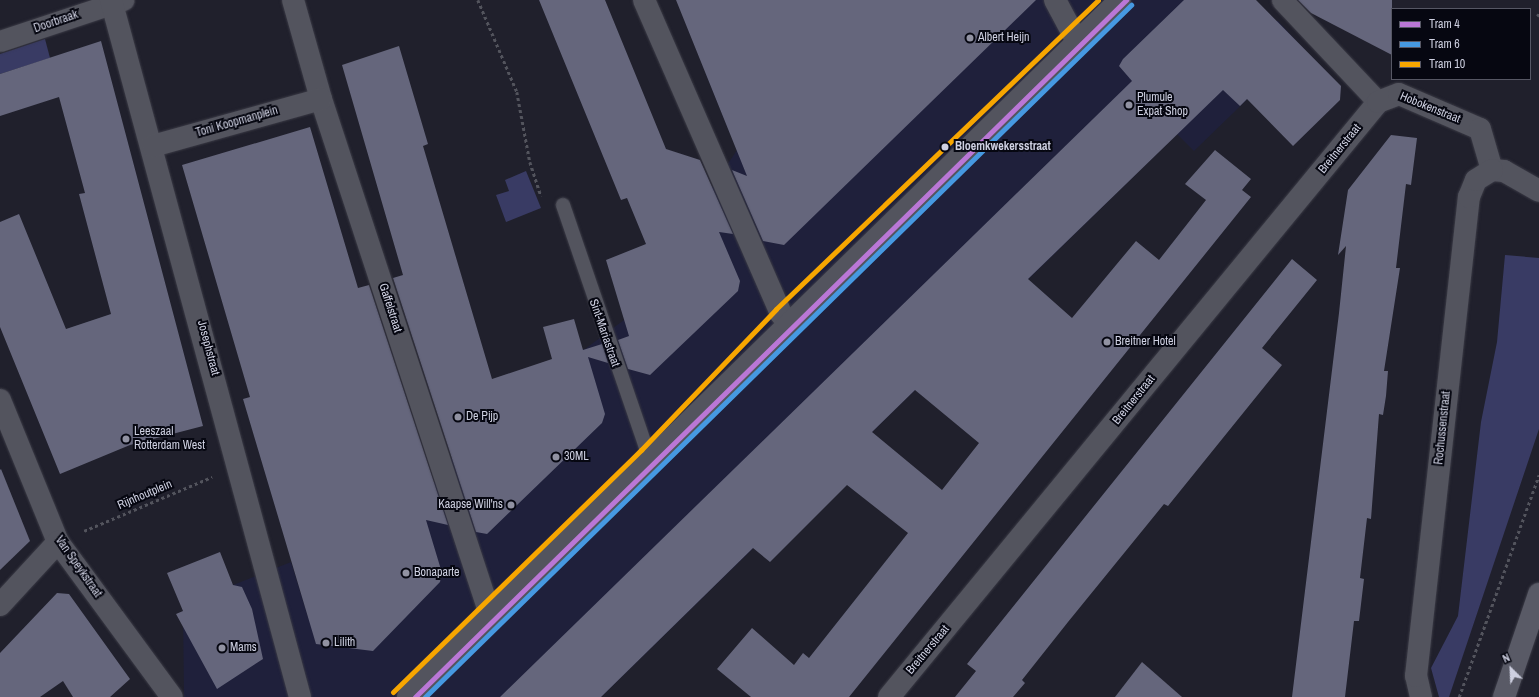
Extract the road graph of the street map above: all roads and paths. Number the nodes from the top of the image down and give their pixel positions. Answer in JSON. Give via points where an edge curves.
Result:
{"nodes":[{"id":1,"x":293,"y":0,"type":"edge"},
{"id":2,"x":478,"y":0,"type":"edge"},
{"id":3,"x":644,"y":0,"type":"edge"},
{"id":4,"x":1055,"y":0,"type":"edge"},
{"id":5,"x":1120,"y":0,"type":"edge"},
{"id":6,"x":1282,"y":0,"type":"edge"},
{"id":7,"x":115,"y":1,"type":"edge"},
{"id":8,"x":0,"y":41,"type":"edge"},
{"id":9,"x":1078,"y":43,"type":"junction"},
{"id":10,"x":321,"y":98,"type":"junction"},
{"id":11,"x":1378,"y":102,"type":"junction"},
{"id":12,"x":153,"y":146,"type":"junction"},
{"id":13,"x":1492,"y":170,"type":"junction"},
{"id":14,"x":1539,"y":191,"type":"edge"},
{"id":15,"x":544,"y":205,"type":"dead end"},
{"id":16,"x":563,"y":205,"type":"dead end"},
{"id":17,"x":788,"y":322,"type":"junction"},
{"id":18,"x":0,"y":400,"type":"edge"},
{"id":19,"x":650,"y":459,"type":"junction"},
{"id":20,"x":240,"y":465,"type":"junction"},
{"id":21,"x":1539,"y":474,"type":"edge"},
{"id":22,"x":58,"y":542,"type":"junction"},
{"id":23,"x":1539,"y":594,"type":"edge"},
{"id":24,"x":0,"y":605,"type":"edge"},
{"id":25,"x":494,"y":614,"type":"junction"},
{"id":26,"x":172,"y":697,"type":"edge"},
{"id":27,"x":300,"y":697,"type":"edge"},
{"id":28,"x":408,"y":697,"type":"edge"},
{"id":29,"x":889,"y":697,"type":"edge"},
{"id":30,"x":1420,"y":697,"type":"edge"},
{"id":31,"x":1459,"y":697,"type":"edge"},
{"id":32,"x":1504,"y":697,"type":"edge"}],
"edges":[{"from":1,"to":10,"type":"street","name":"Gaffelstraat"},
{"from":2,"to":15,"type":"path","via":[[517,92],[530,162]]},
{"from":3,"to":17,"type":"street","via":[[781,314]]},
{"from":4,"to":9,"type":"street"},
{"from":5,"to":9,"type":"street"},
{"from":6,"to":11,"type":"street"},
{"from":7,"to":8,"type":"street","name":"Doorbraak"},
{"from":7,"to":12,"type":"street","name":"Josephstraat"},
{"from":9,"to":17,"type":"street"},
{"from":10,"to":12,"type":"street","name":"Toni Koopmanplein"},
{"from":10,"to":25,"type":"street","name":"Gaffelstraat","via":[[488,608]]},
{"from":11,"to":13,"type":"street","name":"Hobokenstraat","via":[[1399,94],[1480,130]]},
{"from":11,"to":29,"type":"street","name":"Breitnerstraat"},
{"from":12,"to":20,"type":"street","name":"Josephstraat"},
{"from":13,"to":14,"type":"street","via":[[1504,171]]},
{"from":13,"to":30,"type":"street","name":"Rochussenstraat","via":[[1476,180],[1469,197],[1416,676]]},
{"from":16,"to":19,"type":"lane","name":"Sint-Mariastraat"},
{"from":17,"to":19,"type":"street"},
{"from":18,"to":22,"type":"street","name":"Van Speykstraat"},
{"from":19,"to":25,"type":"street"},
{"from":20,"to":22,"type":"path","name":"Rijnhoutplein"},
{"from":20,"to":27,"type":"street","name":"Josephstraat"},
{"from":21,"to":31,"type":"path"},
{"from":22,"to":24,"type":"street"},
{"from":22,"to":26,"type":"street","name":"Van Speykstraat"},
{"from":23,"to":32,"type":"main road"},
{"from":25,"to":28,"type":"street"}]}
